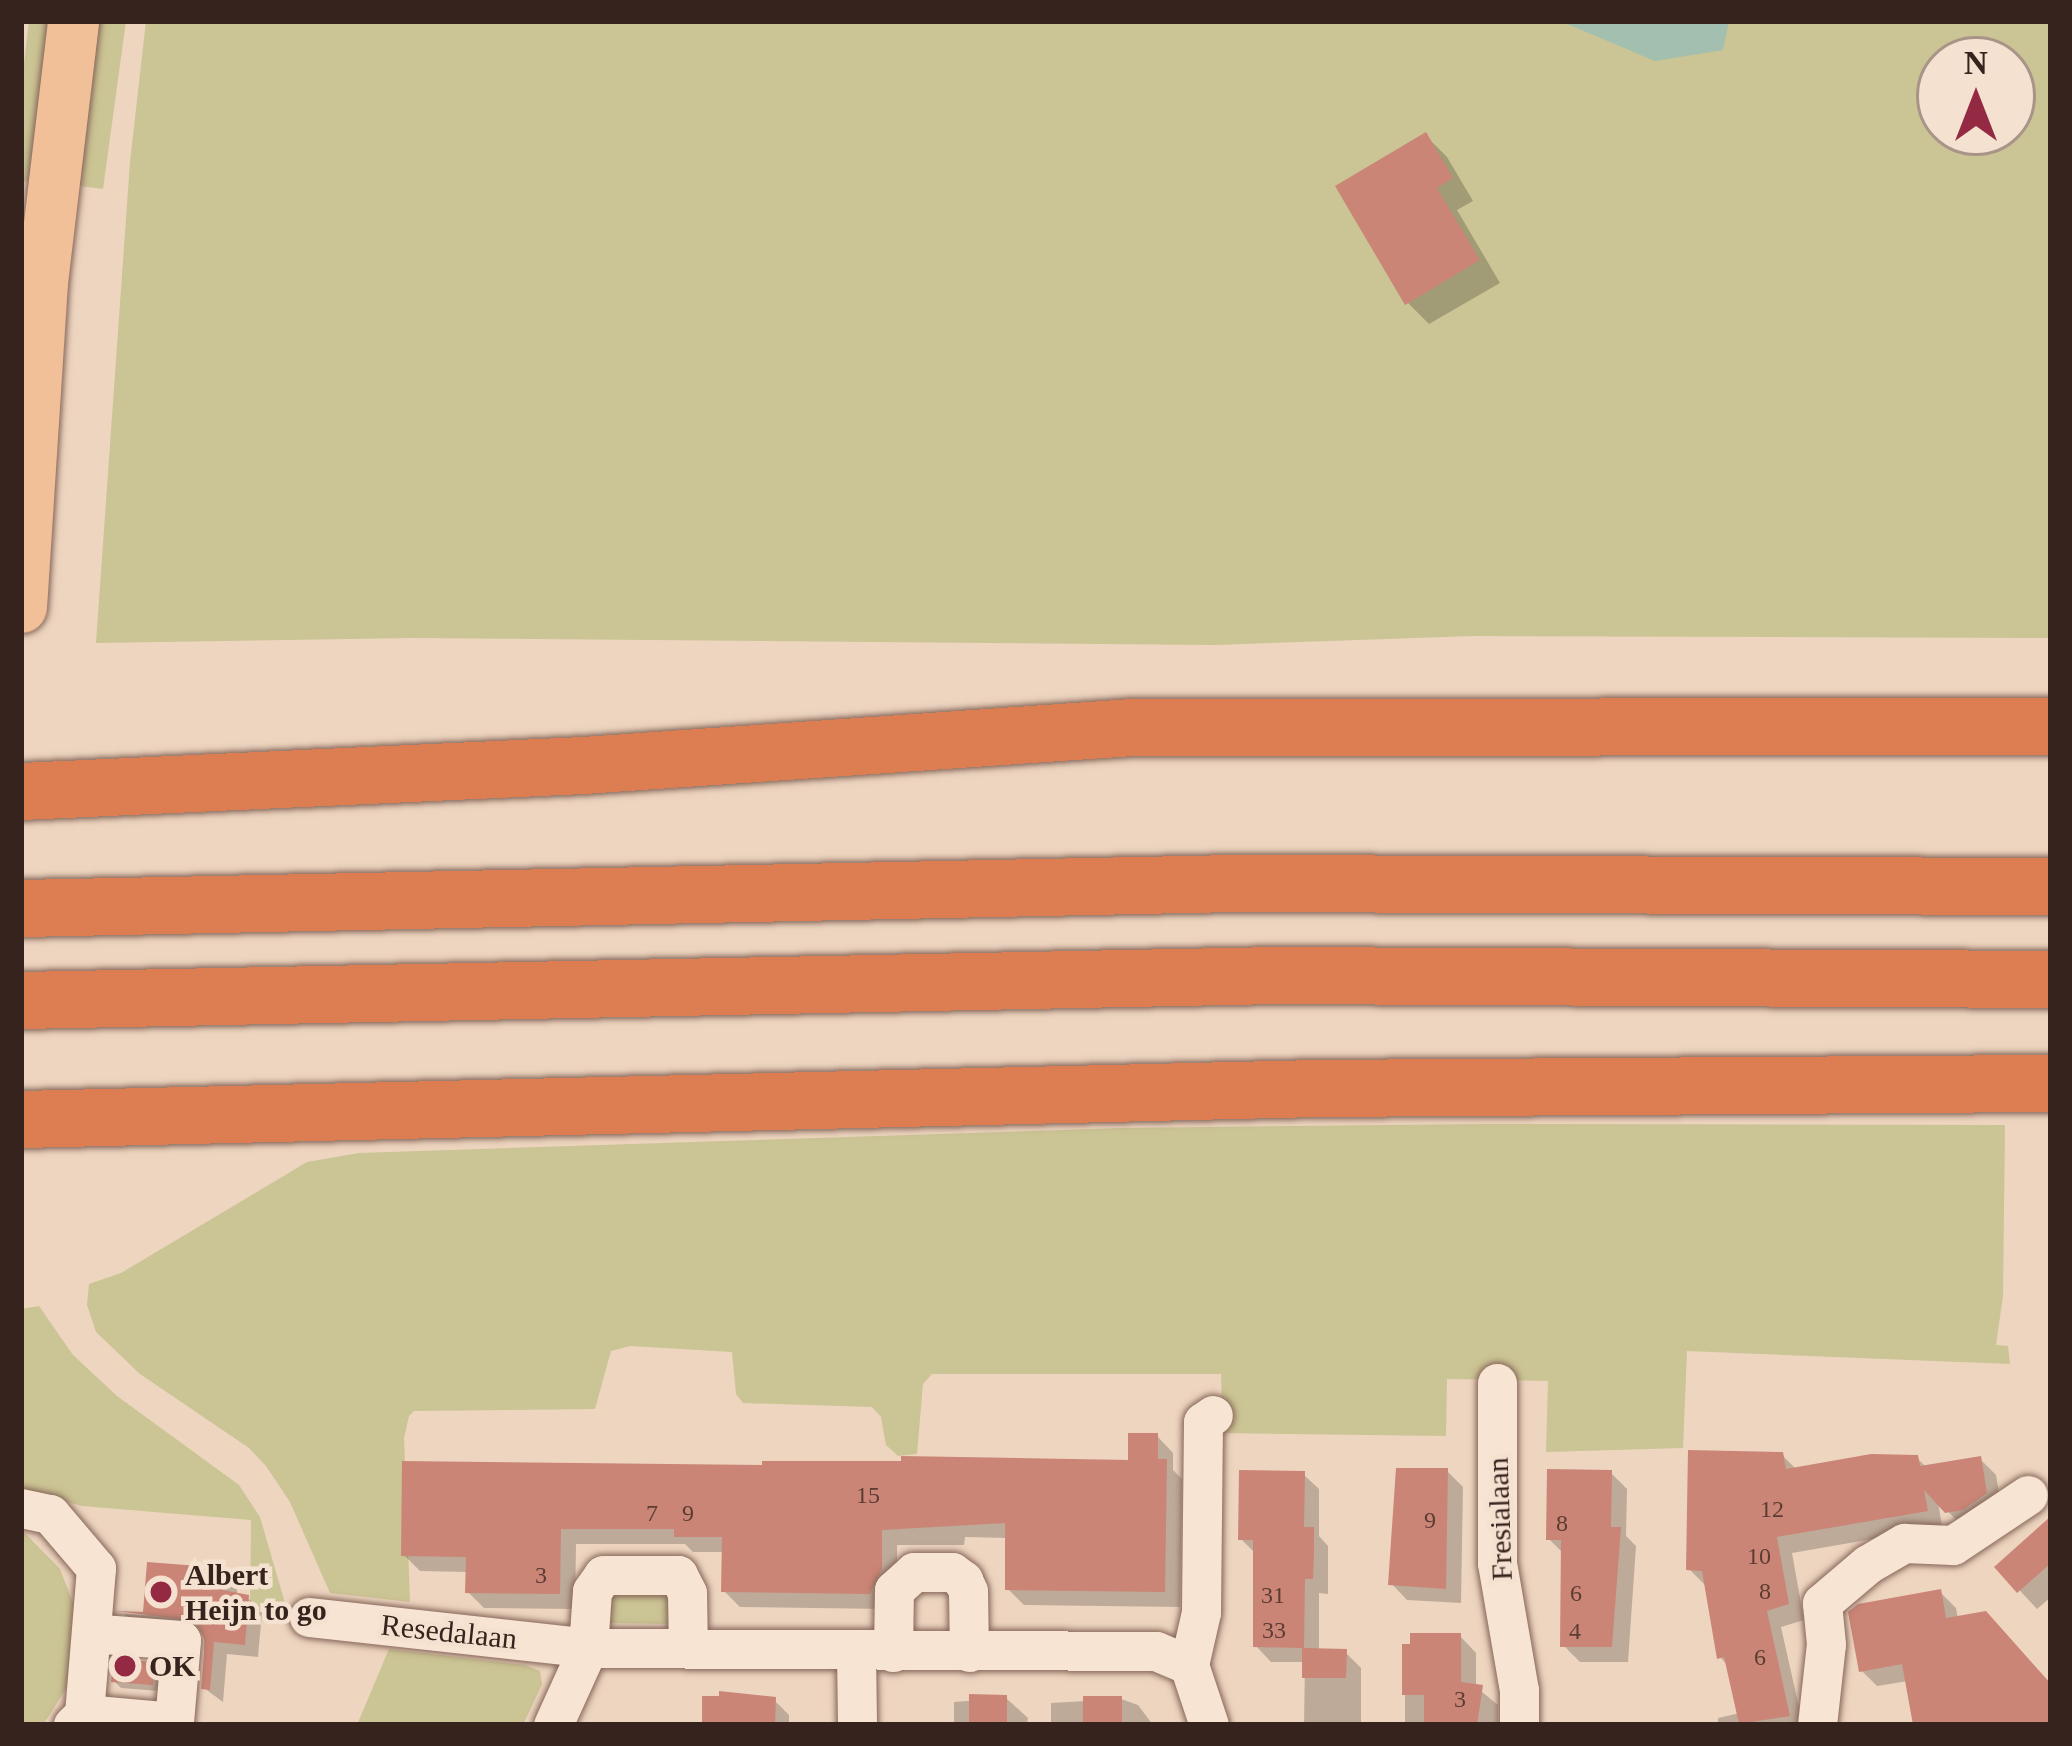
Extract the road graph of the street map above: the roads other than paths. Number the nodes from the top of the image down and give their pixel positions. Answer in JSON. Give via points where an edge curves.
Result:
{"nodes":[{"id":1,"x":73,"y":21,"type":"edge"},
{"id":2,"x":28,"y":280,"type":"edge"},
{"id":3,"x":21,"y":607,"type":"edge"},
{"id":4,"x":2051,"y":726,"type":"edge"},
{"id":5,"x":21,"y":791,"type":"edge"},
{"id":6,"x":2051,"y":886,"type":"edge"},
{"id":7,"x":21,"y":908,"type":"edge"},
{"id":8,"x":2051,"y":979,"type":"edge"},
{"id":9,"x":21,"y":1000,"type":"edge"},
{"id":10,"x":2051,"y":1083,"type":"edge"},
{"id":11,"x":21,"y":1119,"type":"edge"},
{"id":12,"x":1498,"y":1383,"type":"dead end"},
{"id":13,"x":1213,"y":1415,"type":"dead end"},
{"id":14,"x":2028,"y":1495,"type":"dead end"},
{"id":15,"x":21,"y":1508,"type":"edge"},
{"id":16,"x":309,"y":1617,"type":"dead end"},
{"id":17,"x":91,"y":1633,"type":"junction"},
{"id":18,"x":588,"y":1648,"type":"junction"},
{"id":19,"x":688,"y":1648,"type":"junction"},
{"id":20,"x":874,"y":1652,"type":"junction"},
{"id":21,"x":969,"y":1652,"type":"junction"},
{"id":22,"x":1189,"y":1665,"type":"junction"},
{"id":23,"x":78,"y":1720,"type":"edge"},
{"id":24,"x":553,"y":1725,"type":"edge"},
{"id":25,"x":857,"y":1725,"type":"edge"},
{"id":26,"x":1209,"y":1725,"type":"edge"},
{"id":27,"x":1519,"y":1725,"type":"edge"},
{"id":28,"x":1817,"y":1725,"type":"edge"}],
"edges":[{"from":1,"to":2,"type":"main road"},
{"from":2,"to":3,"type":"main road"},
{"from":4,"to":5,"type":"highway","via":[[1132,727],[583,765]]},
{"from":6,"to":7,"type":"highway","via":[[1238,883]]},
{"from":8,"to":9,"type":"highway","via":[[1274,975]]},
{"from":10,"to":11,"type":"highway","via":[[1314,1088]]},
{"from":12,"to":27,"type":"street","name":"Fresialaan","via":[[1497,1563]]},
{"from":13,"to":22,"type":"street","via":[[1203,1422],[1201,1612]]},
{"from":14,"to":28,"type":"street","via":[[1953,1545],[1904,1544],[1822,1603]]},
{"from":15,"to":17,"type":"street","via":[[50,1514],[96,1568]]},
{"from":16,"to":18,"type":"street","name":"Resedalaan"},
{"from":17,"to":23,"type":"street"},
{"from":17,"to":23,"type":"street","via":[[181,1640],[174,1722]]},
{"from":18,"to":19,"type":"street","name":"Resedalaan"},
{"from":18,"to":19,"type":"street","via":[[592,1591],[603,1575],[678,1575],[687,1593]]},
{"from":18,"to":24,"type":"street"},
{"from":19,"to":20,"type":"street","name":"Resedalaan"},
{"from":20,"to":21,"type":"street","name":"Resedalaan"},
{"from":20,"to":21,"type":"street","via":[[894,1590],[914,1572],[952,1572],[968,1591]]},
{"from":20,"to":25,"type":"street"},
{"from":21,"to":22,"type":"street","name":"Resedalaan","via":[[1156,1651]]},
{"from":22,"to":26,"type":"street"}]}
